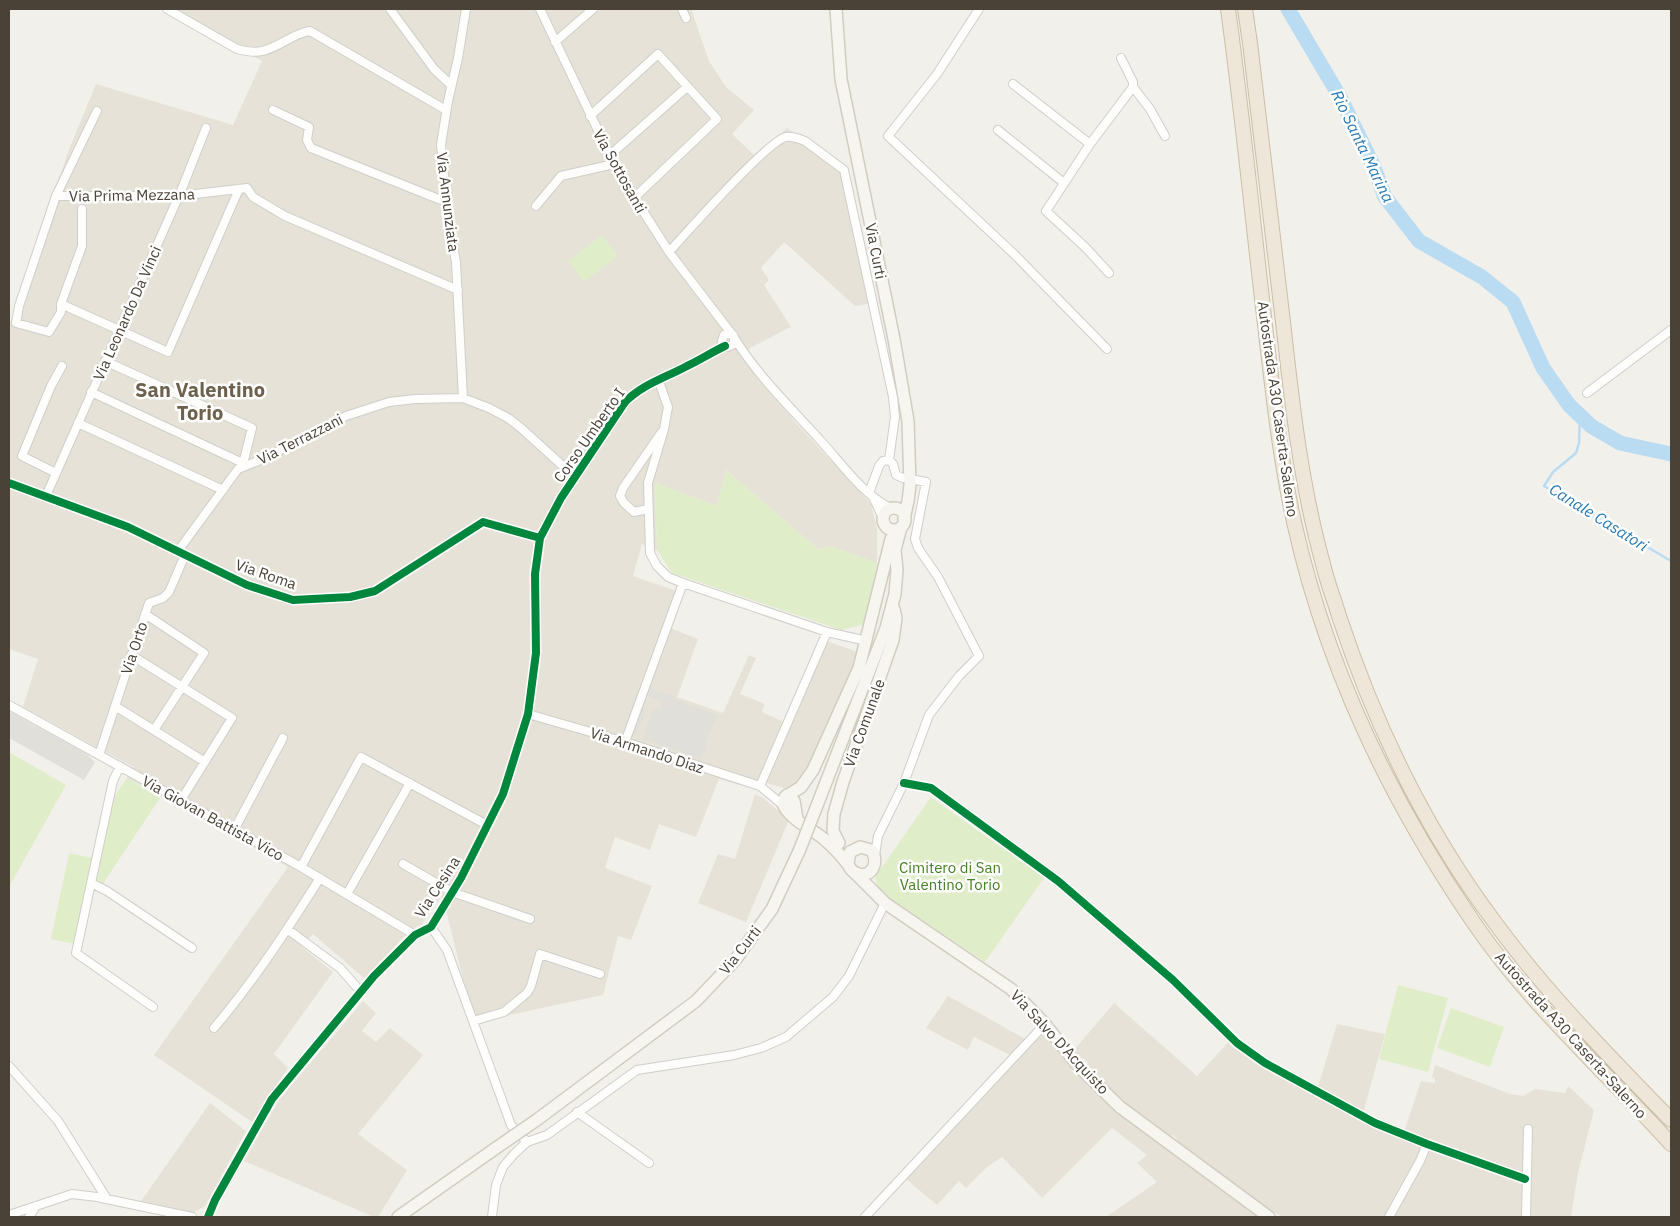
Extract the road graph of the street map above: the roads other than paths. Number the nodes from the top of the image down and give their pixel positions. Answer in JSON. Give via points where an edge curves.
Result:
{"nodes":[{"id":1,"x":167,"y":9,"type":"edge"},
{"id":2,"x":390,"y":9,"type":"edge"},
{"id":3,"x":466,"y":9,"type":"edge"},
{"id":4,"x":540,"y":9,"type":"edge"},
{"id":5,"x":593,"y":9,"type":"edge"},
{"id":6,"x":682,"y":9,"type":"edge"},
{"id":7,"x":836,"y":9,"type":"edge"},
{"id":8,"x":979,"y":9,"type":"edge"},
{"id":9,"x":1228,"y":9,"type":"edge"},
{"id":10,"x":1244,"y":9,"type":"edge"},
{"id":11,"x":686,"y":18,"type":"dead end"},
{"id":12,"x":555,"y":42,"type":"junction"},
{"id":13,"x":1121,"y":58,"type":"dead end"},
{"id":14,"x":1013,"y":84,"type":"dead end"},
{"id":15,"x":452,"y":85,"type":"junction"},
{"id":16,"x":687,"y":87,"type":"junction"},
{"id":17,"x":1133,"y":87,"type":"junction"},
{"id":18,"x":98,"y":110,"type":"dead end"},
{"id":19,"x":274,"y":110,"type":"dead end"},
{"id":20,"x":446,"y":110,"type":"junction"},
{"id":21,"x":590,"y":116,"type":"junction"},
{"id":22,"x":206,"y":128,"type":"dead end"},
{"id":23,"x":998,"y":130,"type":"dead end"},
{"id":24,"x":1165,"y":136,"type":"dead end"},
{"id":25,"x":1090,"y":144,"type":"junction"},
{"id":26,"x":610,"y":155,"type":"junction"},
{"id":27,"x":614,"y":164,"type":"junction"},
{"id":28,"x":1064,"y":183,"type":"junction"},
{"id":29,"x":239,"y":189,"type":"junction"},
{"id":30,"x":56,"y":196,"type":"junction"},
{"id":31,"x":178,"y":196,"type":"junction"},
{"id":32,"x":634,"y":198,"type":"junction"},
{"id":33,"x":446,"y":202,"type":"junction"},
{"id":34,"x":536,"y":206,"type":"dead end"},
{"id":35,"x":82,"y":209,"type":"dead end"},
{"id":36,"x":669,"y":252,"type":"junction"},
{"id":37,"x":1109,"y":273,"type":"dead end"},
{"id":38,"x":458,"y":290,"type":"junction"},
{"id":39,"x":61,"y":304,"type":"junction"},
{"id":40,"x":119,"y":330,"type":"junction"},
{"id":41,"x":1671,"y":330,"type":"edge"},
{"id":42,"x":728,"y":340,"type":"junction"},
{"id":43,"x":1107,"y":349,"type":"dead end"},
{"id":44,"x":105,"y":361,"type":"junction"},
{"id":45,"x":62,"y":366,"type":"dead end"},
{"id":46,"x":658,"y":378,"type":"junction"},
{"id":47,"x":92,"y":392,"type":"junction"},
{"id":48,"x":1587,"y":393,"type":"dead end"},
{"id":49,"x":463,"y":398,"type":"junction"},
{"id":50,"x":78,"y":423,"type":"junction"},
{"id":51,"x":664,"y":429,"type":"junction"},
{"id":52,"x":889,"y":460,"type":"junction"},
{"id":53,"x":245,"y":465,"type":"junction"},
{"id":54,"x":56,"y":473,"type":"junction"},
{"id":55,"x":575,"y":477,"type":"junction"},
{"id":56,"x":903,"y":478,"type":"dead end"},
{"id":57,"x":916,"y":480,"type":"dead end"},
{"id":58,"x":9,"y":483,"type":"edge"},
{"id":59,"x":223,"y":490,"type":"junction"},
{"id":60,"x":908,"y":495,"type":"junction"},
{"id":61,"x":46,"y":496,"type":"junction"},
{"id":62,"x":872,"y":496,"type":"junction"},
{"id":63,"x":893,"y":509,"type":"junction"},
{"id":64,"x":648,"y":510,"type":"junction"},
{"id":65,"x":885,"y":522,"type":"junction"},
{"id":66,"x":903,"y":523,"type":"junction"},
{"id":67,"x":540,"y":538,"type":"junction"},
{"id":68,"x":893,"y":544,"type":"junction"},
{"id":69,"x":182,"y":553,"type":"junction"},
{"id":70,"x":683,"y":583,"type":"junction"},
{"id":71,"x":893,"y":602,"type":"junction"},
{"id":72,"x":145,"y":614,"type":"junction"},
{"id":73,"x":827,"y":632,"type":"junction"},
{"id":74,"x":867,"y":641,"type":"junction"},
{"id":75,"x":131,"y":655,"type":"junction"},
{"id":76,"x":182,"y":686,"type":"junction"},
{"id":77,"x":9,"y":705,"type":"edge"},
{"id":78,"x":115,"y":706,"type":"junction"},
{"id":79,"x":528,"y":714,"type":"junction"},
{"id":80,"x":154,"y":730,"type":"junction"},
{"id":81,"x":284,"y":738,"type":"dead end"},
{"id":82,"x":625,"y":742,"type":"junction"},
{"id":83,"x":99,"y":755,"type":"junction"},
{"id":84,"x":205,"y":762,"type":"junction"},
{"id":85,"x":120,"y":766,"type":"junction"},
{"id":86,"x":410,"y":783,"type":"junction"},
{"id":87,"x":904,"y":783,"type":"junction"},
{"id":88,"x":762,"y":788,"type":"junction"},
{"id":89,"x":181,"y":800,"type":"junction"},
{"id":90,"x":785,"y":801,"type":"junction"},
{"id":91,"x":487,"y":825,"type":"junction"},
{"id":92,"x":234,"y":830,"type":"junction"},
{"id":93,"x":878,"y":836,"type":"junction"},
{"id":94,"x":824,"y":839,"type":"junction"},
{"id":95,"x":839,"y":843,"type":"junction"},
{"id":96,"x":860,"y":847,"type":"junction"},
{"id":97,"x":875,"y":856,"type":"junction"},
{"id":98,"x":403,"y":864,"type":"dead end"},
{"id":99,"x":301,"y":867,"type":"junction"},
{"id":100,"x":851,"y":868,"type":"junction"},
{"id":101,"x":872,"y":870,"type":"junction"},
{"id":102,"x":320,"y":878,"type":"junction"},
{"id":103,"x":91,"y":883,"type":"junction"},
{"id":104,"x":870,"y":890,"type":"junction"},
{"id":105,"x":452,"y":892,"type":"junction"},
{"id":106,"x":347,"y":894,"type":"junction"},
{"id":107,"x":885,"y":904,"type":"junction"},
{"id":108,"x":530,"y":919,"type":"dead end"},
{"id":109,"x":431,"y":926,"type":"junction"},
{"id":110,"x":287,"y":929,"type":"junction"},
{"id":111,"x":415,"y":935,"type":"junction"},
{"id":112,"x":192,"y":948,"type":"dead end"},
{"id":113,"x":600,"y":974,"type":"dead end"},
{"id":114,"x":361,"y":992,"type":"junction"},
{"id":115,"x":153,"y":1007,"type":"dead end"},
{"id":116,"x":473,"y":1021,"type":"junction"},
{"id":117,"x":1045,"y":1024,"type":"junction"},
{"id":118,"x":214,"y":1028,"type":"dead end"},
{"id":119,"x":9,"y":1066,"type":"edge"},
{"id":120,"x":577,"y":1112,"type":"junction"},
{"id":121,"x":1671,"y":1120,"type":"edge"},
{"id":122,"x":1528,"y":1129,"type":"dead end"},
{"id":123,"x":527,"y":1142,"type":"junction"},
{"id":124,"x":1427,"y":1144,"type":"junction"},
{"id":125,"x":1671,"y":1144,"type":"edge"},
{"id":126,"x":649,"y":1164,"type":"dead end"},
{"id":127,"x":1525,"y":1179,"type":"junction"},
{"id":128,"x":106,"y":1199,"type":"junction"},
{"id":129,"x":36,"y":1206,"type":"junction"},
{"id":130,"x":9,"y":1215,"type":"edge"},
{"id":131,"x":29,"y":1217,"type":"edge"},
{"id":132,"x":192,"y":1217,"type":"edge"},
{"id":133,"x":208,"y":1217,"type":"edge"},
{"id":134,"x":398,"y":1217,"type":"edge"},
{"id":135,"x":492,"y":1217,"type":"edge"},
{"id":136,"x":865,"y":1217,"type":"edge"},
{"id":137,"x":1270,"y":1217,"type":"edge"},
{"id":138,"x":1389,"y":1217,"type":"edge"},
{"id":139,"x":1526,"y":1217,"type":"edge"}],
"edges":[{"from":1,"to":20,"type":"street","via":[[237,49],[248,51],[271,49],[310,31]]},
{"from":2,"to":15,"type":"street","via":[[434,69]]},
{"from":3,"to":15,"type":"street","name":"Via Annunziata"},
{"from":4,"to":12,"type":"street","name":"Via Sottosanti"},
{"from":5,"to":12,"type":"street"},
{"from":6,"to":11,"type":"street"},
{"from":7,"to":60,"type":"main road","name":"Via Curti","via":[[840,79],[908,421]]},
{"from":8,"to":43,"type":"street","via":[[936,74],[888,136],[1015,255]]},
{"from":9,"to":125,"type":"highway","name":"Autostrada A30 Caserta-Salerno","via":[[1270,373],[1294,522],[1323,624],[1351,699],[1393,790],[1431,860],[1476,926],[1508,969],[1583,1054]]},
{"from":10,"to":121,"type":"highway","name":"Autostrada A30 Caserta-Salerno","via":[[1297,442],[1323,566],[1365,690],[1423,810],[1494,923],[1600,1047]]},
{"from":12,"to":21,"type":"street","name":"Via Sottosanti"},
{"from":13,"to":17,"type":"street"},
{"from":14,"to":25,"type":"street"},
{"from":15,"to":20,"type":"street","name":"Via Annunziata"},
{"from":16,"to":21,"type":"street","via":[[658,54]]},
{"from":16,"to":26,"type":"street"},
{"from":16,"to":32,"type":"street","via":[[717,119]]},
{"from":17,"to":24,"type":"street"},
{"from":17,"to":25,"type":"street"},
{"from":18,"to":30,"type":"street","name":"Via Prima Mezzana"},
{"from":19,"to":33,"type":"street","via":[[309,127],[311,148]]},
{"from":20,"to":33,"type":"street","name":"Via Annunziata","via":[[441,145]]},
{"from":21,"to":26,"type":"street","name":"Via Sottosanti"},
{"from":22,"to":31,"type":"street","name":"Via Leonardo Da Vinci"},
{"from":23,"to":28,"type":"street"},
{"from":25,"to":28,"type":"street"},
{"from":26,"to":27,"type":"street","name":"Via Sottosanti"},
{"from":27,"to":32,"type":"street","name":"Via Sottosanti"},
{"from":27,"to":34,"type":"street","via":[[561,176]]},
{"from":28,"to":37,"type":"street","via":[[1046,211]]},
{"from":29,"to":31,"type":"street","name":"Via Prima Mezzana"},
{"from":29,"to":38,"type":"street","via":[[247,188],[253,198],[285,216]]},
{"from":29,"to":40,"type":"street","via":[[168,352]]},
{"from":30,"to":31,"type":"street","name":"Via Prima Mezzana"},
{"from":30,"to":39,"type":"street","via":[[16,323],[49,332],[61,312]]},
{"from":31,"to":40,"type":"street","name":"Via Leonardo Da Vinci"},
{"from":32,"to":36,"type":"street","name":"Via Sottosanti"},
{"from":33,"to":38,"type":"street","name":"Via Annunziata"},
{"from":35,"to":39,"type":"street","via":[[82,246]]},
{"from":36,"to":42,"type":"street","name":"Via Sottosanti","via":[[721,320]]},
{"from":36,"to":52,"type":"street","via":[[746,170],[786,137],[805,141],[844,170],[892,397],[895,417]]},
{"from":38,"to":49,"type":"street","name":"Via Annunziata"},
{"from":39,"to":40,"type":"street"},
{"from":40,"to":44,"type":"street","name":"Via Leonardo Da Vinci"},
{"from":41,"to":48,"type":"street"},
{"from":42,"to":46,"type":"street","name":"Corso Umberto I","via":[[686,367]]},
{"from":42,"to":62,"type":"street","name":"Via Sottosanti","via":[[745,354],[852,478]]},
{"from":44,"to":47,"type":"street","name":"Via Leonardo Da Vinci"},
{"from":44,"to":53,"type":"street","via":[[252,428]]},
{"from":45,"to":54,"type":"street","via":[[22,456]]},
{"from":46,"to":51,"type":"street","via":[[668,407]]},
{"from":46,"to":55,"type":"street","name":"Corso Umberto I","via":[[625,402]]},
{"from":47,"to":50,"type":"street","name":"Via Leonardo Da Vinci"},
{"from":47,"to":53,"type":"street"},
{"from":49,"to":53,"type":"street","name":"Via Terrazzani","via":[[388,402],[346,416]]},
{"from":49,"to":55,"type":"street","via":[[508,418]]},
{"from":50,"to":54,"type":"street","name":"Via Leonardo Da Vinci"},
{"from":50,"to":59,"type":"street"},
{"from":51,"to":64,"type":"street","via":[[648,483]]},
{"from":51,"to":64,"type":"street","via":[[620,496],[634,512]]},
{"from":52,"to":56,"type":"street","via":[[896,475]]},
{"from":52,"to":62,"type":"street","via":[[879,466]]},
{"from":53,"to":59,"type":"street","name":"Via Terrazzani","via":[[238,469]]},
{"from":54,"to":61,"type":"street","name":"Via Leonardo Da Vinci"},
{"from":55,"to":67,"type":"street","name":"Corso Umberto I"},
{"from":57,"to":87,"type":"street","via":[[926,482],[916,539],[918,548],[938,577],[979,656],[929,714]]},
{"from":58,"to":61,"type":"street","name":"Via Roma"},
{"from":59,"to":69,"type":"street","name":"Via Terrazzani"},
{"from":60,"to":63,"type":"main road"},
{"from":60,"to":66,"type":"main road","name":"Via Curti"},
{"from":61,"to":69,"type":"street","name":"Via Roma","via":[[128,527]]},
{"from":62,"to":63,"type":"street","name":"Via Sottosanti"},
{"from":62,"to":65,"type":"street","name":"Via Sottosanti"},
{"from":63,"to":65,"type":"main road","via":[[886,512]]},
{"from":63,"to":66,"type":"main road","via":[[901,511]]},
{"from":64,"to":70,"type":"street","via":[[650,553],[662,572]]},
{"from":65,"to":66,"type":"main road","via":[[892,530]]},
{"from":65,"to":68,"type":"main road","name":"Via Curti"},
{"from":66,"to":68,"type":"main road","name":"Via Curti"},
{"from":67,"to":69,"type":"street","name":"Via Roma","via":[[483,522],[375,591],[350,597],[293,600],[247,585]]},
{"from":67,"to":79,"type":"street","name":"Via Cesina","via":[[534,574],[536,653]]},
{"from":68,"to":71,"type":"main road","name":"Via Curti","via":[[896,583]]},
{"from":68,"to":74,"type":"main road","name":"Via Curti"},
{"from":69,"to":72,"type":"street","name":"Via Orto","via":[[169,592],[163,598],[148,603]]},
{"from":70,"to":73,"type":"street"},
{"from":70,"to":82,"type":"street"},
{"from":71,"to":95,"type":"main road","name":"Via Comunale","via":[[896,618],[893,640],[834,814],[833,832]]},
{"from":71,"to":134,"type":"main road","name":"Via Curti","bridge":true,"via":[[800,849],[772,909],[736,959],[696,1001],[538,1119]]},
{"from":72,"to":75,"type":"street","name":"Via Orto"},
{"from":72,"to":76,"type":"street","via":[[204,653]]},
{"from":73,"to":74,"type":"street"},
{"from":73,"to":88,"type":"street"},
{"from":74,"to":90,"type":"main road","name":"Via Curti","via":[[859,668],[820,756],[802,786]]},
{"from":75,"to":76,"type":"street"},
{"from":75,"to":78,"type":"street","name":"Via Orto"},
{"from":76,"to":80,"type":"street"},
{"from":76,"to":84,"type":"street","via":[[232,718]]},
{"from":77,"to":83,"type":"street","name":"Via Giovan Battista Vico"},
{"from":78,"to":80,"type":"street"},
{"from":78,"to":83,"type":"street","name":"Via Orto"},
{"from":79,"to":82,"type":"street","name":"Via Armando Diaz"},
{"from":79,"to":91,"type":"street","name":"Via Cesina","via":[[503,794]]},
{"from":80,"to":84,"type":"street"},
{"from":81,"to":92,"type":"street"},
{"from":82,"to":88,"type":"street","name":"Via Armando Diaz"},
{"from":83,"to":85,"type":"street","name":"Via Giovan Battista Vico"},
{"from":84,"to":89,"type":"street"},
{"from":85,"to":89,"type":"street","name":"Via Giovan Battista Vico"},
{"from":85,"to":103,"type":"street","via":[[113,781]]},
{"from":86,"to":91,"type":"street"},
{"from":86,"to":99,"type":"street","via":[[361,757]]},
{"from":86,"to":106,"type":"street"},
{"from":87,"to":93,"type":"street"},
{"from":87,"to":124,"type":"street","via":[[931,788],[1058,881],[1173,980],[1237,1043],[1265,1063],[1375,1123]]},
{"from":88,"to":90,"type":"street","name":"Via Armando Diaz"},
{"from":88,"to":90,"type":"street","name":"Via Armando Diaz"},
{"from":89,"to":92,"type":"street","name":"Via Giovan Battista Vico"},
{"from":90,"to":94,"type":"main road","name":"Via Armando Diaz","via":[[794,801],[797,819]]},
{"from":91,"to":105,"type":"street","name":"Via Cesina"},
{"from":92,"to":99,"type":"street","name":"Via Giovan Battista Vico"},
{"from":93,"to":96,"type":"street"},
{"from":93,"to":97,"type":"street"},
{"from":94,"to":95,"type":"main road"},
{"from":94,"to":100,"type":"main road"},
{"from":95,"to":96,"type":"main road"},
{"from":96,"to":97,"type":"main road","via":[[871,850]]},
{"from":96,"to":100,"type":"main road","via":[[850,852]]},
{"from":97,"to":101,"type":"main road"},
{"from":98,"to":105,"type":"street"},
{"from":99,"to":102,"type":"street","name":"Via Giovan Battista Vico"},
{"from":100,"to":101,"type":"main road","via":[[862,875]]},
{"from":100,"to":104,"type":"main road","name":"Via Salvo D'Acquisto"},
{"from":101,"to":104,"type":"main road"},
{"from":102,"to":106,"type":"street","name":"Via Giovan Battista Vico"},
{"from":102,"to":110,"type":"street"},
{"from":103,"to":112,"type":"street"},
{"from":103,"to":115,"type":"street","via":[[76,953]]},
{"from":104,"to":107,"type":"main road","name":"Via Salvo D'Acquisto"},
{"from":105,"to":108,"type":"street"},
{"from":105,"to":109,"type":"street","name":"Via Cesina"},
{"from":106,"to":111,"type":"street","name":"Via Giovan Battista Vico"},
{"from":107,"to":117,"type":"main road","name":"Via Salvo D'Acquisto","via":[[1011,989]]},
{"from":107,"to":120,"type":"street","via":[[848,976],[833,997],[786,1037],[734,1055],[637,1070]]},
{"from":109,"to":111,"type":"street","name":"Via Cesina"},
{"from":109,"to":116,"type":"street","via":[[447,950]]},
{"from":110,"to":114,"type":"street","via":[[340,968]]},
{"from":110,"to":118,"type":"street"},
{"from":111,"to":114,"type":"street","name":"Via Cesina"},
{"from":113,"to":116,"type":"street","via":[[540,954],[527,992],[504,1012]]},
{"from":114,"to":133,"type":"street","name":"Via Cesina","via":[[272,1099]]},
{"from":116,"to":123,"type":"street","via":[[511,1125]]},
{"from":117,"to":136,"type":"street"},
{"from":117,"to":137,"type":"main road","name":"Via Salvo D'Acquisto","via":[[1079,1067],[1120,1107]]},
{"from":119,"to":128,"type":"street","via":[[58,1121]]},
{"from":120,"to":123,"type":"street","via":[[547,1135]]},
{"from":120,"to":126,"type":"street"},
{"from":122,"to":127,"type":"street"},
{"from":123,"to":135,"type":"street","via":[[503,1167],[496,1185]]},
{"from":124,"to":127,"type":"street"},
{"from":124,"to":138,"type":"street"},
{"from":127,"to":139,"type":"street"},
{"from":128,"to":129,"type":"street","via":[[72,1194]]},
{"from":128,"to":132,"type":"street"},
{"from":129,"to":130,"type":"street"},
{"from":129,"to":131,"type":"street"}]}
